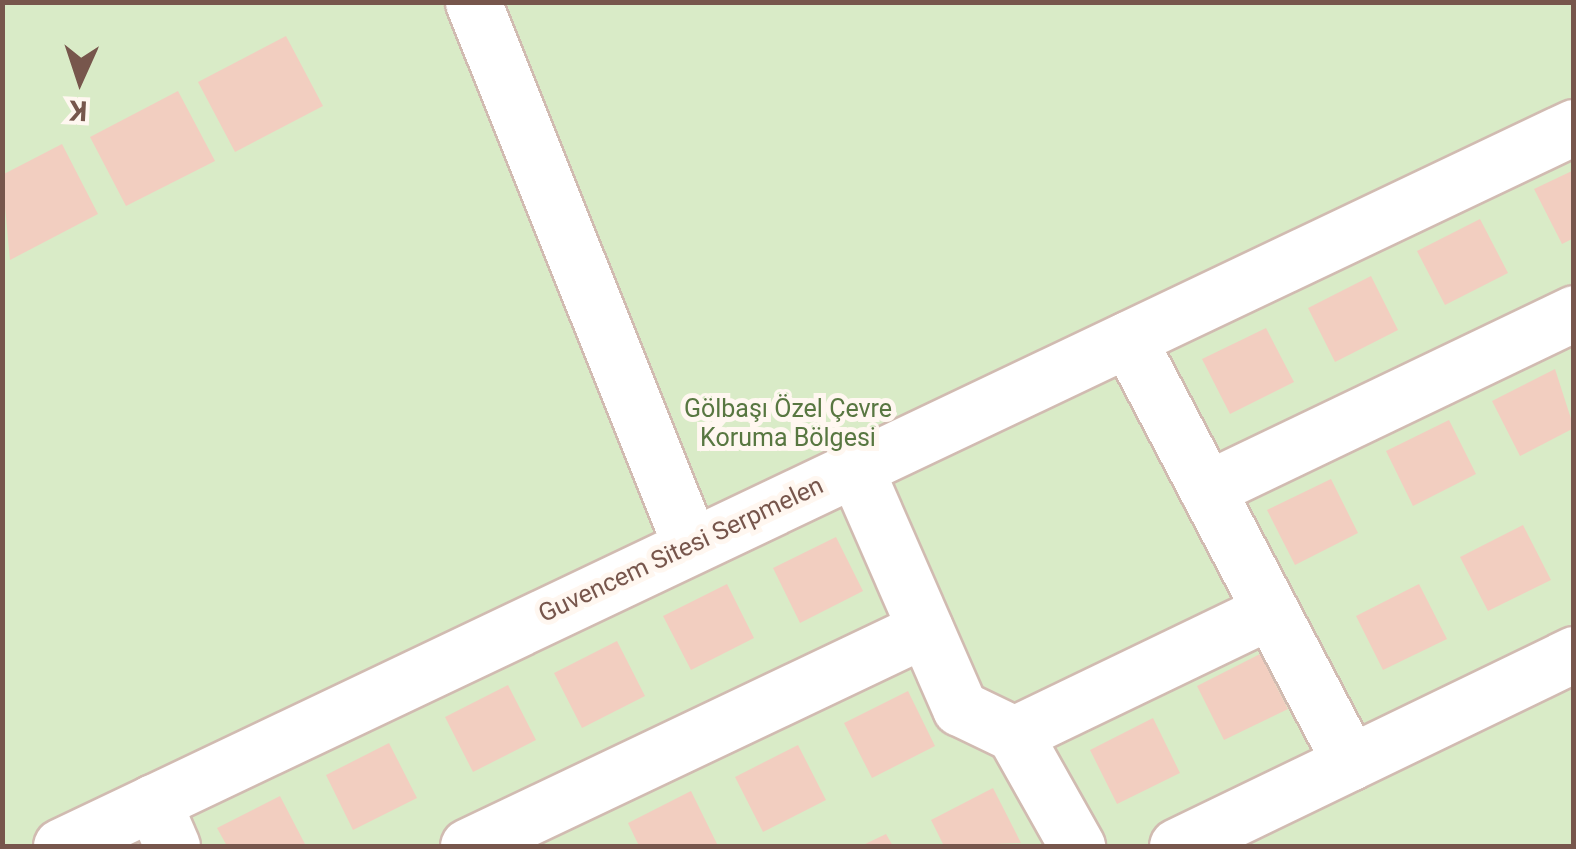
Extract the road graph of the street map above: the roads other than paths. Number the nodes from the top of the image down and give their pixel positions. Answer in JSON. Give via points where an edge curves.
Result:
{"nodes":[{"id":1,"x":473,"y":2,"type":"edge"},
{"id":2,"x":1574,"y":127,"type":"edge"},
{"id":3,"x":1574,"y":313,"type":"edge"},
{"id":4,"x":1128,"y":339,"type":"junction"},
{"id":5,"x":855,"y":468,"type":"junction"},
{"id":6,"x":1207,"y":489,"type":"junction"},
{"id":7,"x":691,"y":546,"type":"junction"},
{"id":8,"x":1270,"y":611,"type":"junction"},
{"id":9,"x":926,"y":629,"type":"junction"},
{"id":10,"x":1574,"y":654,"type":"edge"},
{"id":11,"x":1014,"y":734,"type":"junction"},
{"id":12,"x":1350,"y":762,"type":"junction"},
{"id":13,"x":162,"y":824,"type":"edge"},
{"id":14,"x":61,"y":846,"type":"edge"},
{"id":15,"x":468,"y":846,"type":"edge"},
{"id":16,"x":1077,"y":846,"type":"edge"},
{"id":17,"x":1176,"y":846,"type":"edge"}],
"edges":[{"from":1,"to":7,"type":"street"},
{"from":2,"to":4,"type":"street","name":"Guvencem Sitesi Serpmelen"},
{"from":3,"to":6,"type":"street"},
{"from":4,"to":5,"type":"street","name":"Guvencem Sitesi Serpmelen"},
{"from":4,"to":6,"type":"street"},
{"from":5,"to":7,"type":"street","name":"Guvencem Sitesi Serpmelen"},
{"from":5,"to":9,"type":"street"},
{"from":6,"to":8,"type":"street"},
{"from":7,"to":13,"type":"street","name":"Guvencem Sitesi Serpmelen"},
{"from":8,"to":11,"type":"street"},
{"from":8,"to":12,"type":"street"},
{"from":9,"to":11,"type":"street","via":[[960,708]]},
{"from":9,"to":15,"type":"street"},
{"from":10,"to":12,"type":"street"},
{"from":11,"to":16,"type":"street"},
{"from":12,"to":17,"type":"street"},
{"from":13,"to":14,"type":"street","name":"Guvencem Sitesi Serpmelen"}]}
